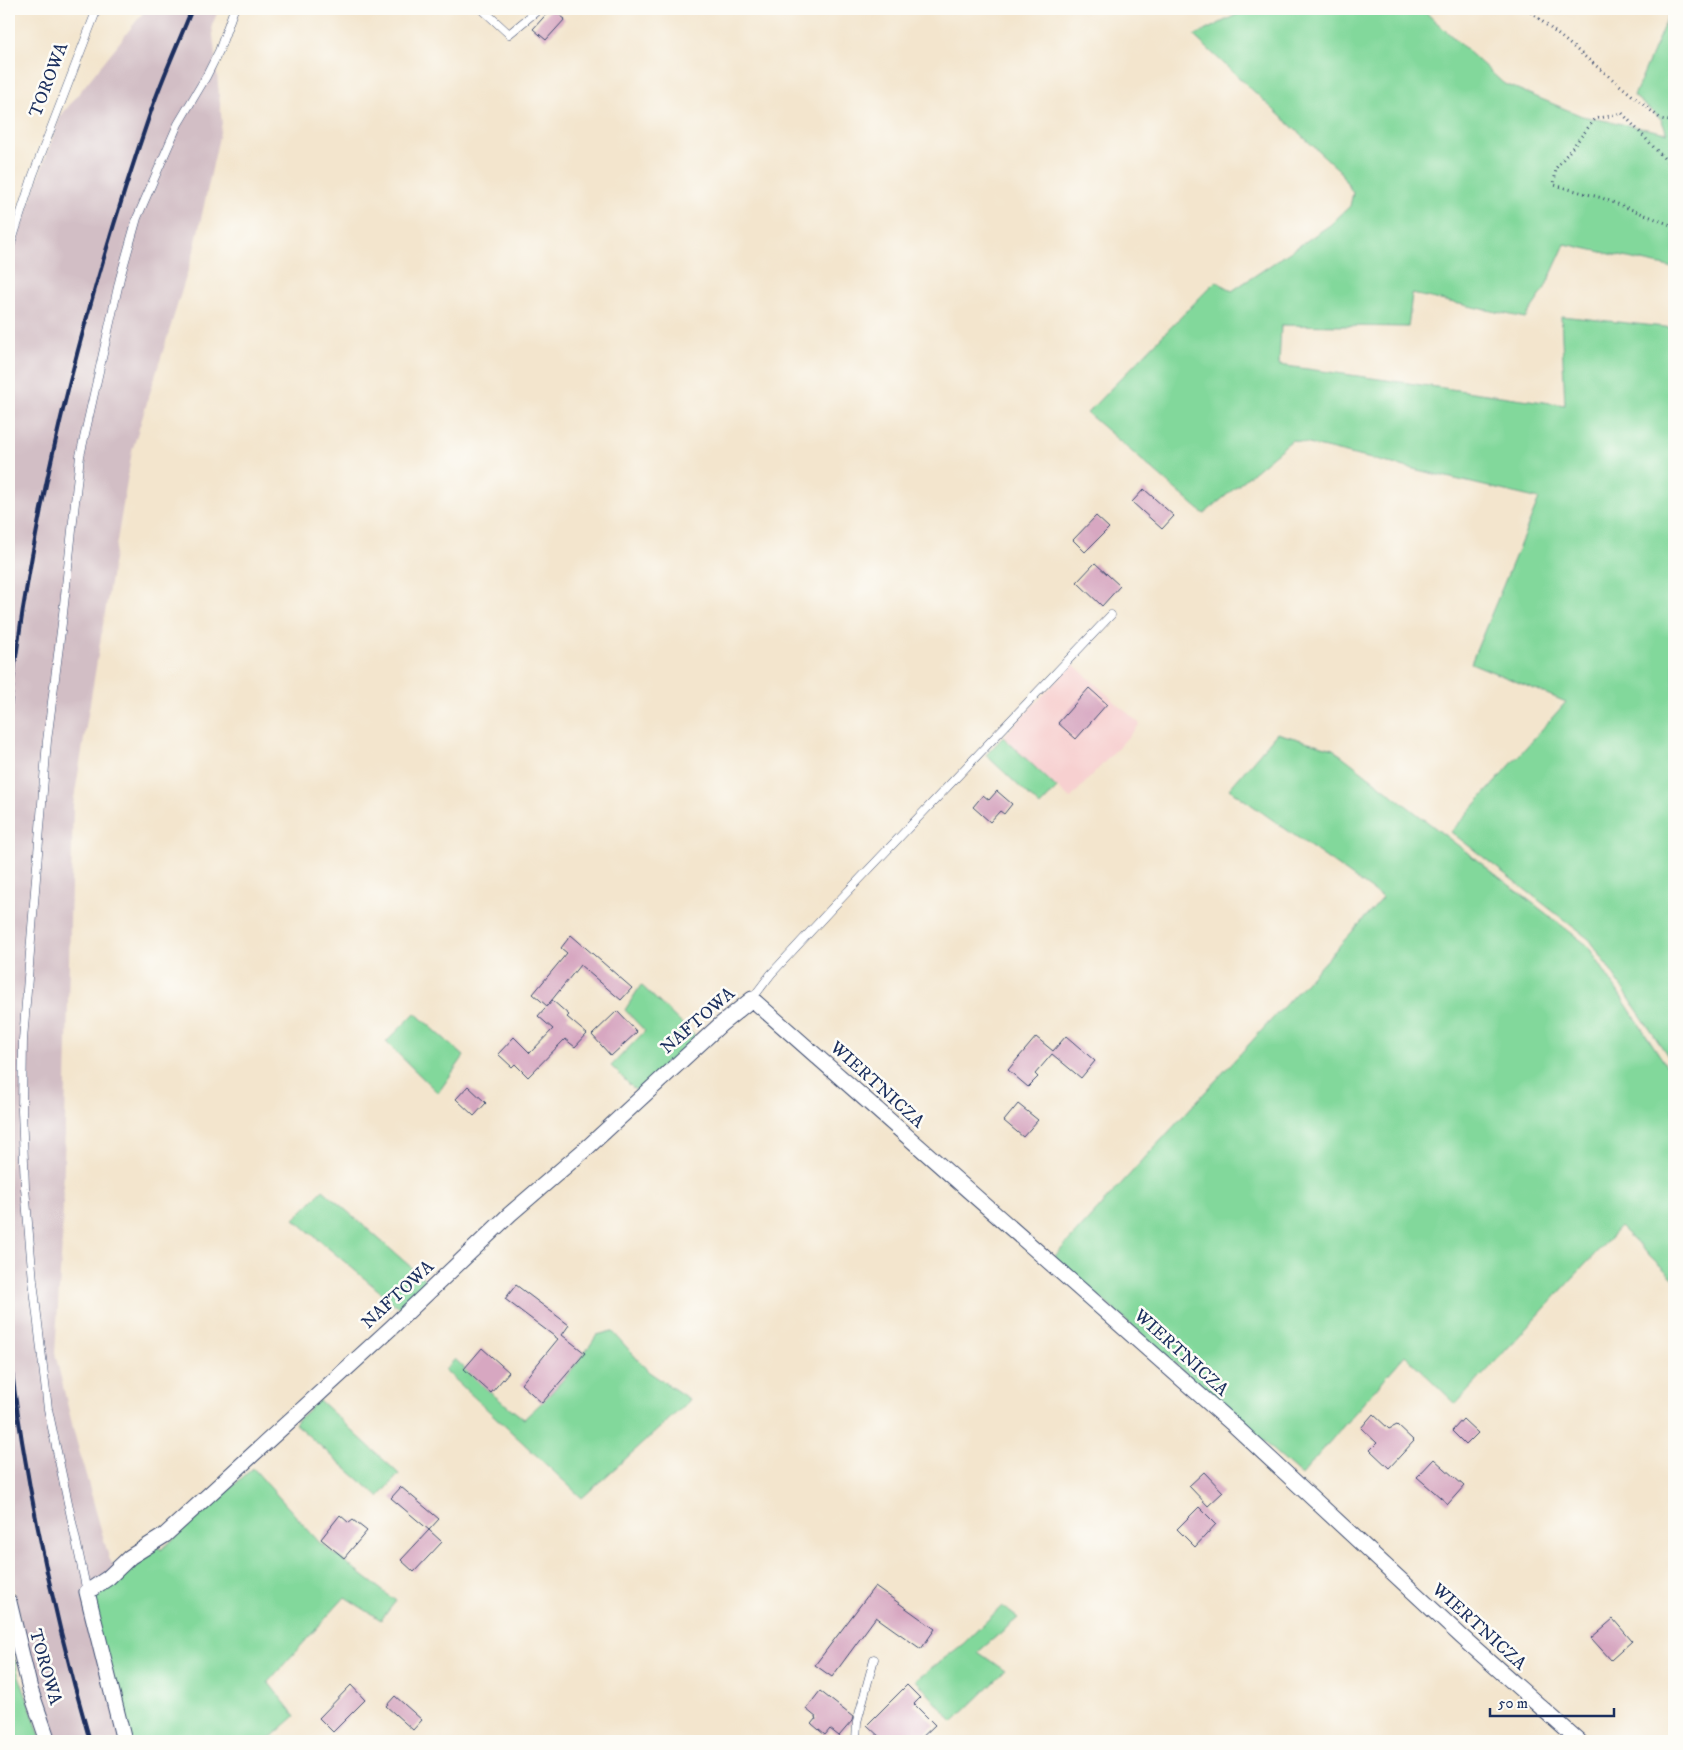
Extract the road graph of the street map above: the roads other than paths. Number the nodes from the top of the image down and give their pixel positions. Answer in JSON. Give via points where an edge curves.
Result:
{"nodes":[{"id":1,"x":97,"y":9,"type":"edge"},
{"id":2,"x":234,"y":9,"type":"edge"},
{"id":3,"x":482,"y":9,"type":"edge"},
{"id":4,"x":538,"y":10,"type":"edge"},
{"id":5,"x":9,"y":250,"type":"edge"},
{"id":6,"x":1110,"y":615,"type":"dead end"},
{"id":7,"x":752,"y":999,"type":"junction"},
{"id":8,"x":87,"y":1592,"type":"junction"},
{"id":9,"x":9,"y":1602,"type":"edge"},
{"id":10,"x":874,"y":1659,"type":"dead end"},
{"id":11,"x":48,"y":1741,"type":"edge"},
{"id":12,"x":124,"y":1741,"type":"edge"},
{"id":13,"x":856,"y":1741,"type":"edge"},
{"id":14,"x":1579,"y":1741,"type":"edge"}],
"edges":[{"from":1,"to":5,"type":"lane","name":"TOROWA","via":[[33,175]]},
{"from":2,"to":8,"type":"lane","via":[[219,51],[178,124],[137,218],[120,278],[80,456],[47,741],[23,1040],[25,1188],[48,1409]]},
{"from":3,"to":4,"type":"lane","via":[[509,34]]},
{"from":6,"to":7,"type":"lane","via":[[827,913]]},
{"from":7,"to":8,"type":"street","name":"NAFTOWA","via":[[510,1214],[402,1318],[165,1535],[130,1557]]},
{"from":7,"to":14,"type":"street","name":"WIERTNICZA","via":[[1236,1428]]},
{"from":8,"to":12,"type":"street"},
{"from":9,"to":11,"type":"street","name":"TOROWA","via":[[30,1689]]},
{"from":10,"to":13,"type":"lane","via":[[857,1722]]}]}
